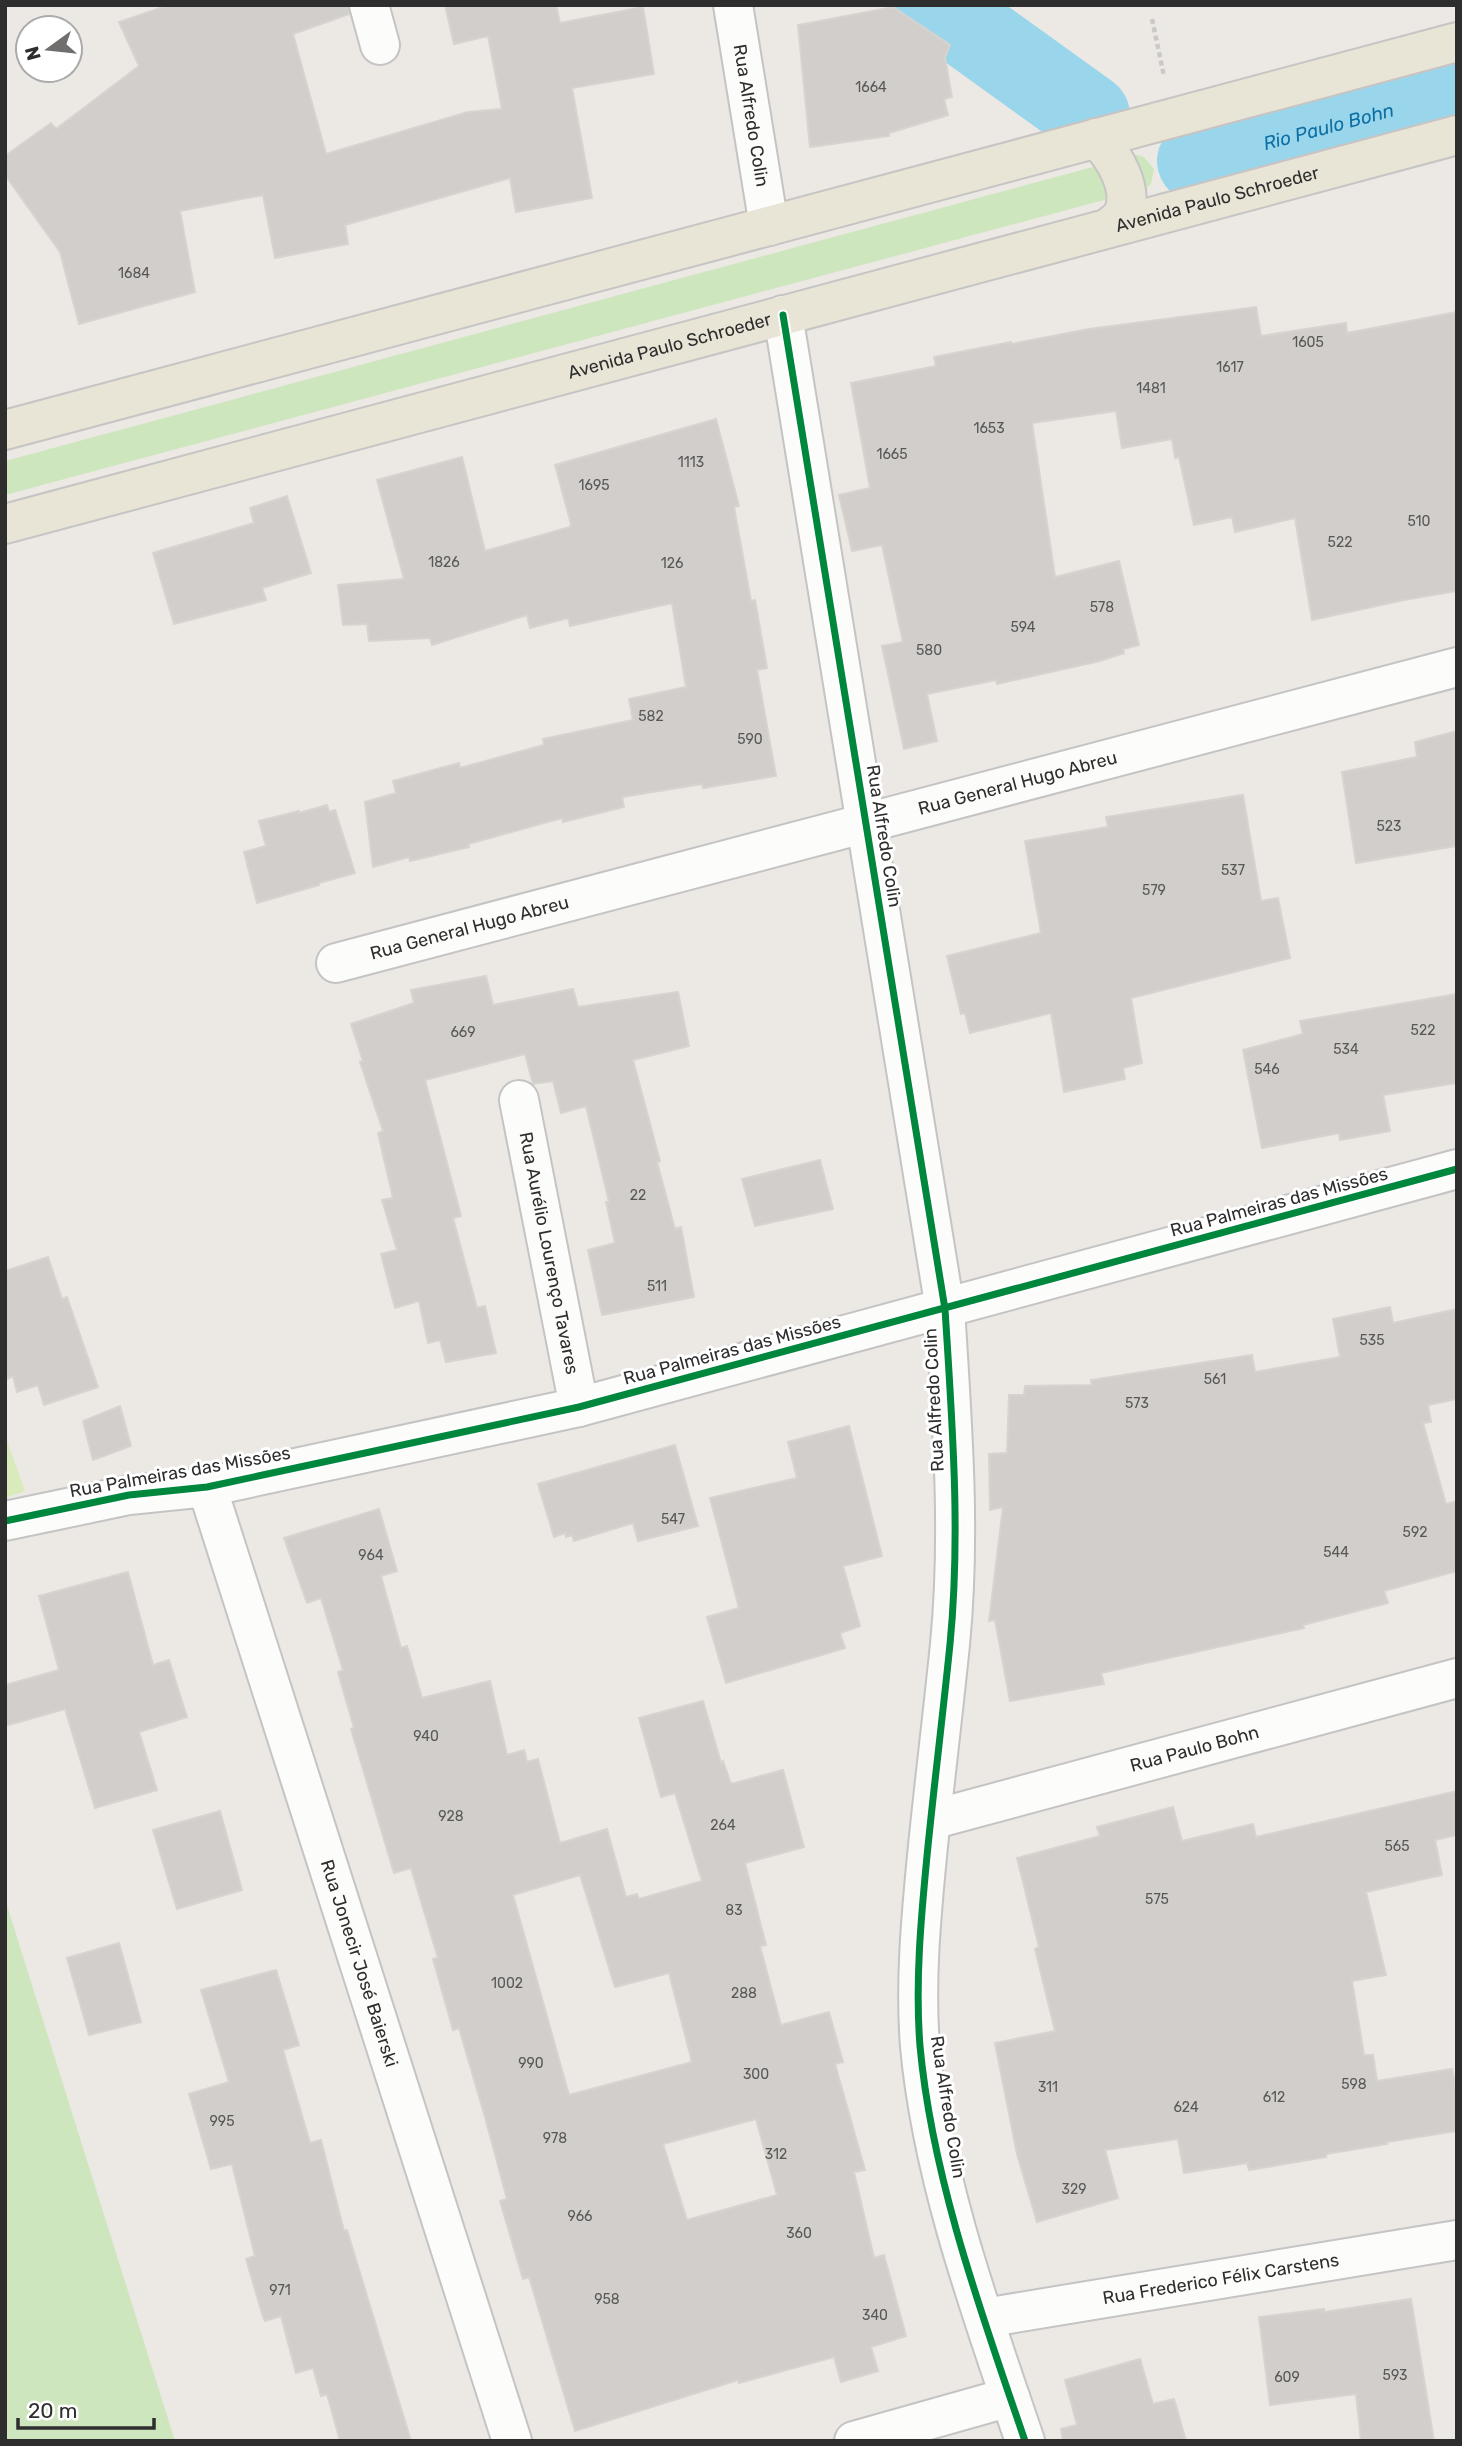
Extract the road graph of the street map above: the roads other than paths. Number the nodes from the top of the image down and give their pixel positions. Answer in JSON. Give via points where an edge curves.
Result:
{"nodes":[{"id":1,"x":369,"y":5,"type":"edge"},
{"id":2,"x":733,"y":5,"type":"edge"},
{"id":3,"x":1457,"y":42,"type":"edge"},
{"id":4,"x":380,"y":44,"type":"dead end"},
{"id":5,"x":1457,"y":135,"type":"edge"},
{"id":6,"x":1096,"y":138,"type":"junction"},
{"id":7,"x":769,"y":226,"type":"junction"},
{"id":8,"x":1109,"y":228,"type":"junction"},
{"id":9,"x":783,"y":315,"type":"junction"},
{"id":10,"x":5,"y":430,"type":"edge"},
{"id":11,"x":5,"y":524,"type":"edge"},
{"id":12,"x":1457,"y":667,"type":"edge"},
{"id":13,"x":866,"y":823,"type":"junction"},
{"id":14,"x":336,"y":963,"type":"dead end"},
{"id":15,"x":519,"y":1100,"type":"dead end"},
{"id":16,"x":1457,"y":1169,"type":"edge"},
{"id":17,"x":945,"y":1310,"type":"junction"},
{"id":18,"x":579,"y":1407,"type":"junction"},
{"id":19,"x":207,"y":1487,"type":"junction"},
{"id":20,"x":5,"y":1521,"type":"edge"},
{"id":21,"x":1457,"y":1678,"type":"edge"},
{"id":22,"x":931,"y":1820,"type":"junction"},
{"id":23,"x":1457,"y":2240,"type":"edge"},
{"id":24,"x":984,"y":2318,"type":"junction"},
{"id":25,"x":1010,"y":2397,"type":"junction"},
{"id":26,"x":513,"y":2441,"type":"edge"},
{"id":27,"x":854,"y":2441,"type":"edge"},
{"id":28,"x":1025,"y":2441,"type":"edge"}],
"edges":[{"from":1,"to":4,"type":"street"},
{"from":2,"to":7,"type":"street","name":"Rua Alfredo Colin"},
{"from":3,"to":6,"type":"main road"},
{"from":5,"to":8,"type":"main road","name":"Avenida Paulo Schroeder"},
{"from":6,"to":7,"type":"main road"},
{"from":6,"to":8,"type":"main road","via":[[1120,169],[1126,199],[1122,216]]},
{"from":7,"to":10,"type":"main road"},
{"from":8,"to":9,"type":"main road","name":"Avenida Paulo Schroeder"},
{"from":9,"to":11,"type":"main road","name":"Avenida Paulo Schroeder"},
{"from":9,"to":13,"type":"street","name":"Rua Alfredo Colin"},
{"from":12,"to":13,"type":"street","name":"Rua General Hugo Abreu"},
{"from":13,"to":14,"type":"street","name":"Rua General Hugo Abreu"},
{"from":13,"to":17,"type":"street","name":"Rua Alfredo Colin"},
{"from":15,"to":18,"type":"street","name":"Rua Aurélio Lourenço Tavares"},
{"from":16,"to":17,"type":"street","name":"Rua Palmeiras das Missões"},
{"from":17,"to":18,"type":"street","name":"Rua Palmeiras das Missões"},
{"from":17,"to":22,"type":"street","name":"Rua Alfredo Colin","via":[[955,1459],[955,1551],[951,1640]]},
{"from":18,"to":19,"type":"street","name":"Rua Palmeiras das Missões"},
{"from":19,"to":20,"type":"street","name":"Rua Palmeiras das Missões","via":[[129,1495]]},
{"from":19,"to":26,"type":"street","name":"Rua Jonecir José Baierski"},
{"from":21,"to":22,"type":"street","name":"Rua Paulo Bohn"},
{"from":22,"to":24,"type":"street","name":"Rua Alfredo Colin","via":[[921,1919],[920,2045],[946,2190]]},
{"from":23,"to":24,"type":"street","name":"Rua Frederico Félix Carstens"},
{"from":24,"to":25,"type":"street","name":"Rua Alfredo Colin"},
{"from":25,"to":27,"type":"street"},
{"from":25,"to":28,"type":"street","name":"Rua Alfredo Colin"}]}
